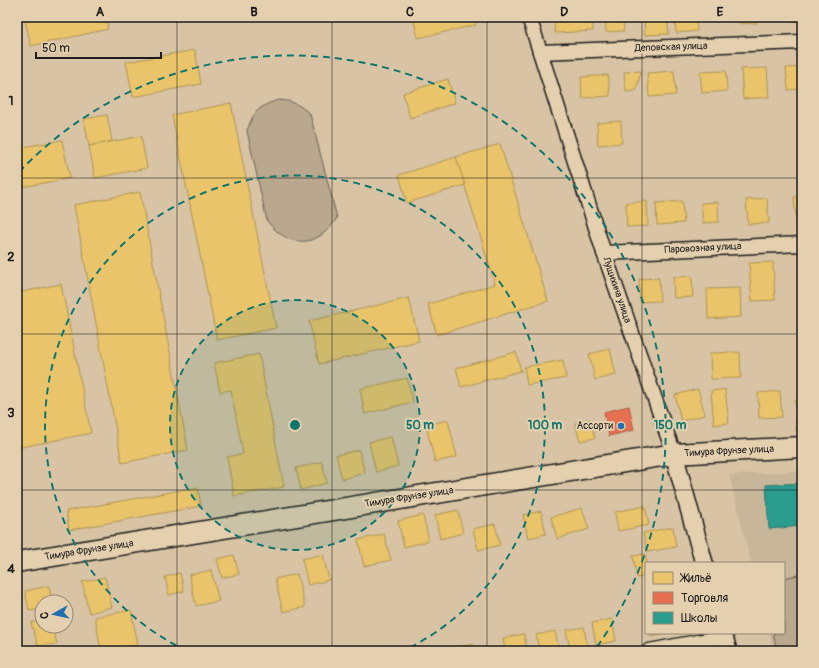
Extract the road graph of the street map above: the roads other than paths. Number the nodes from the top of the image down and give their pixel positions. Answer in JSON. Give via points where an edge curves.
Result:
{"nodes":[{"id":1,"x":529,"y":17,"type":"edge"},
{"id":2,"x":802,"y":42,"type":"edge"},
{"id":3,"x":540,"y":52,"type":"junction"},
{"id":4,"x":802,"y":244,"type":"edge"},
{"id":5,"x":604,"y":253,"type":"junction"},
{"id":6,"x":802,"y":447,"type":"edge"},
{"id":7,"x":674,"y":454,"type":"junction"},
{"id":8,"x":17,"y":562,"type":"edge"},
{"id":9,"x":704,"y":562,"type":"edge"},
{"id":10,"x":725,"y":640,"type":"edge"},
{"id":11,"x":650,"y":651,"type":"edge"}],
"edges":[{"from":1,"to":3,"type":"street","name":"Лущихина улица"},
{"from":2,"to":3,"type":"street","name":"Деповская улица"},
{"from":3,"to":5,"type":"street","name":"Лущихина улица"},
{"from":4,"to":5,"type":"street","name":"Паровозная улица"},
{"from":5,"to":7,"type":"street","name":"Лущихина улица"},
{"from":6,"to":7,"type":"main road","name":"Тимура Фрунзе улица"},
{"from":7,"to":8,"type":"main road","name":"Тимура Фрунзе улица"},
{"from":7,"to":9,"type":"street","name":"Лущихина улица"},
{"from":10,"to":11,"type":"street"}]}
